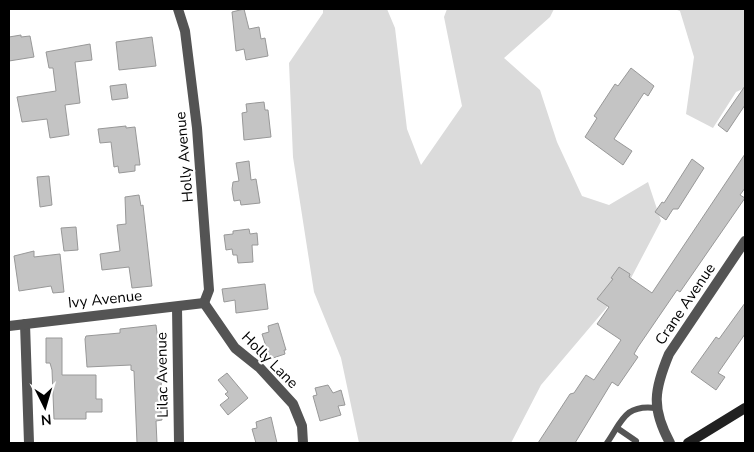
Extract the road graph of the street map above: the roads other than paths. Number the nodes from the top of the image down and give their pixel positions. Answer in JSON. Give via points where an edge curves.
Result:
{"nodes":[{"id":1,"x":178,"y":9,"type":"edge"},
{"id":2,"x":745,"y":241,"type":"edge"},
{"id":3,"x":204,"y":303,"type":"junction"},
{"id":4,"x":177,"y":307,"type":"junction"},
{"id":5,"x":25,"y":324,"type":"junction"},
{"id":6,"x":9,"y":326,"type":"edge"},
{"id":7,"x":656,"y":408,"type":"junction"},
{"id":8,"x":745,"y":408,"type":"edge"},
{"id":9,"x":617,"y":428,"type":"junction"},
{"id":10,"x":636,"y":441,"type":"dead end"},
{"id":11,"x":29,"y":443,"type":"edge"},
{"id":12,"x":179,"y":443,"type":"edge"},
{"id":13,"x":303,"y":443,"type":"edge"},
{"id":14,"x":607,"y":443,"type":"edge"},
{"id":15,"x":670,"y":443,"type":"edge"},
{"id":16,"x":688,"y":443,"type":"edge"}],
"edges":[{"from":1,"to":3,"type":"street","name":"Holly Avenue","via":[[185,31],[198,138],[209,290]]},
{"from":2,"to":7,"type":"street","name":"Crane Avenue","via":[[669,354],[660,379]]},
{"from":3,"to":4,"type":"street","name":"Ivy Avenue"},
{"from":3,"to":13,"type":"street","name":"Holly Lane","via":[[236,348],[260,368],[293,404],[302,426]]},
{"from":4,"to":5,"type":"street","name":"Ivy Avenue"},
{"from":4,"to":12,"type":"street","name":"Lilac Avenue"},
{"from":5,"to":6,"type":"street","name":"Ivy Avenue"},
{"from":5,"to":11,"type":"street"},
{"from":7,"to":9,"type":"lane","via":[[642,406],[627,412]]},
{"from":7,"to":15,"type":"street","name":"Crane Avenue","via":[[660,425]]},
{"from":8,"to":16,"type":"street"},
{"from":9,"to":10,"type":"lane"},
{"from":9,"to":14,"type":"lane"}]}
